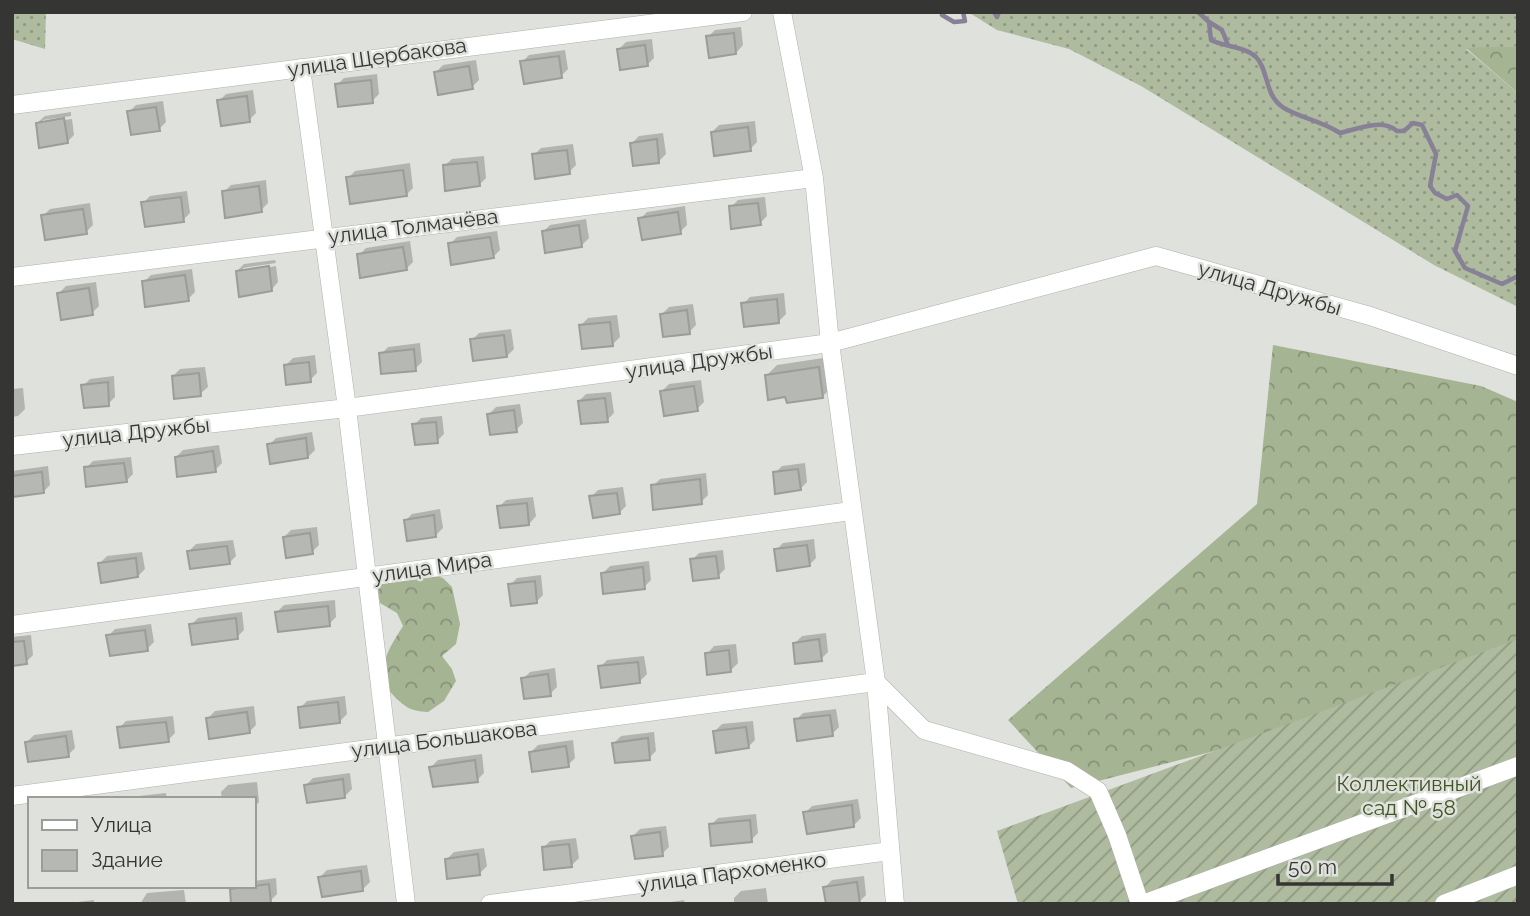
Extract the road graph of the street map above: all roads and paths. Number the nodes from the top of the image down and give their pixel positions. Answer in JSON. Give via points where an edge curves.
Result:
{"nodes":[{"id":1,"x":743,"y":12,"type":"edge"},
{"id":2,"x":782,"y":12,"type":"edge"},
{"id":3,"x":301,"y":68,"type":"junction"},
{"id":4,"x":12,"y":105,"type":"edge"},
{"id":5,"x":814,"y":178,"type":"junction"},
{"id":6,"x":324,"y":237,"type":"junction"},
{"id":7,"x":12,"y":277,"type":"edge"},
{"id":8,"x":830,"y":343,"type":"junction"},
{"id":9,"x":1518,"y":366,"type":"edge"},
{"id":10,"x":347,"y":408,"type":"junction"},
{"id":11,"x":12,"y":446,"type":"edge"},
{"id":12,"x":851,"y":511,"type":"junction"},
{"id":13,"x":365,"y":576,"type":"junction"},
{"id":14,"x":12,"y":625,"type":"edge"},
{"id":15,"x":876,"y":682,"type":"junction"},
{"id":16,"x":387,"y":746,"type":"junction"},
{"id":17,"x":1518,"y":766,"type":"edge"},
{"id":18,"x":12,"y":796,"type":"edge"},
{"id":19,"x":890,"y":851,"type":"junction"},
{"id":20,"x":1518,"y":875,"type":"edge"},
{"id":21,"x":406,"y":904,"type":"edge"},
{"id":22,"x":490,"y":904,"type":"edge"},
{"id":23,"x":895,"y":904,"type":"edge"},
{"id":24,"x":1141,"y":904,"type":"edge"},
{"id":25,"x":1444,"y":904,"type":"edge"}],
"edges":[{"from":1,"to":3,"type":"street","name":"улица Щербакова"},
{"from":2,"to":5,"type":"street"},
{"from":3,"to":4,"type":"street","name":"улица Щербакова"},
{"from":3,"to":6,"type":"street"},
{"from":5,"to":6,"type":"street","name":"улица Толмачёва"},
{"from":5,"to":8,"type":"street"},
{"from":6,"to":7,"type":"street","name":"улица Толмачёва"},
{"from":6,"to":10,"type":"street"},
{"from":8,"to":9,"type":"street","name":"улица Дружбы","via":[[1156,256],[1370,316]]},
{"from":8,"to":10,"type":"street","name":"улица Дружбы"},
{"from":8,"to":12,"type":"street"},
{"from":10,"to":11,"type":"street","name":"улица Дружбы"},
{"from":10,"to":13,"type":"street"},
{"from":12,"to":13,"type":"street","name":"улица Мира"},
{"from":12,"to":15,"type":"street"},
{"from":13,"to":14,"type":"street","name":"улица Мира"},
{"from":13,"to":16,"type":"street"},
{"from":15,"to":16,"type":"street","name":"улица Большакова"},
{"from":15,"to":19,"type":"street"},
{"from":15,"to":24,"type":"street","via":[[924,730],[1067,771],[1098,791]]},
{"from":16,"to":18,"type":"street","name":"улица Большакова"},
{"from":16,"to":21,"type":"street"},
{"from":17,"to":24,"type":"street"},
{"from":19,"to":22,"type":"street","name":"улица Пархоменко"},
{"from":19,"to":23,"type":"street"},
{"from":20,"to":25,"type":"street"}]}
